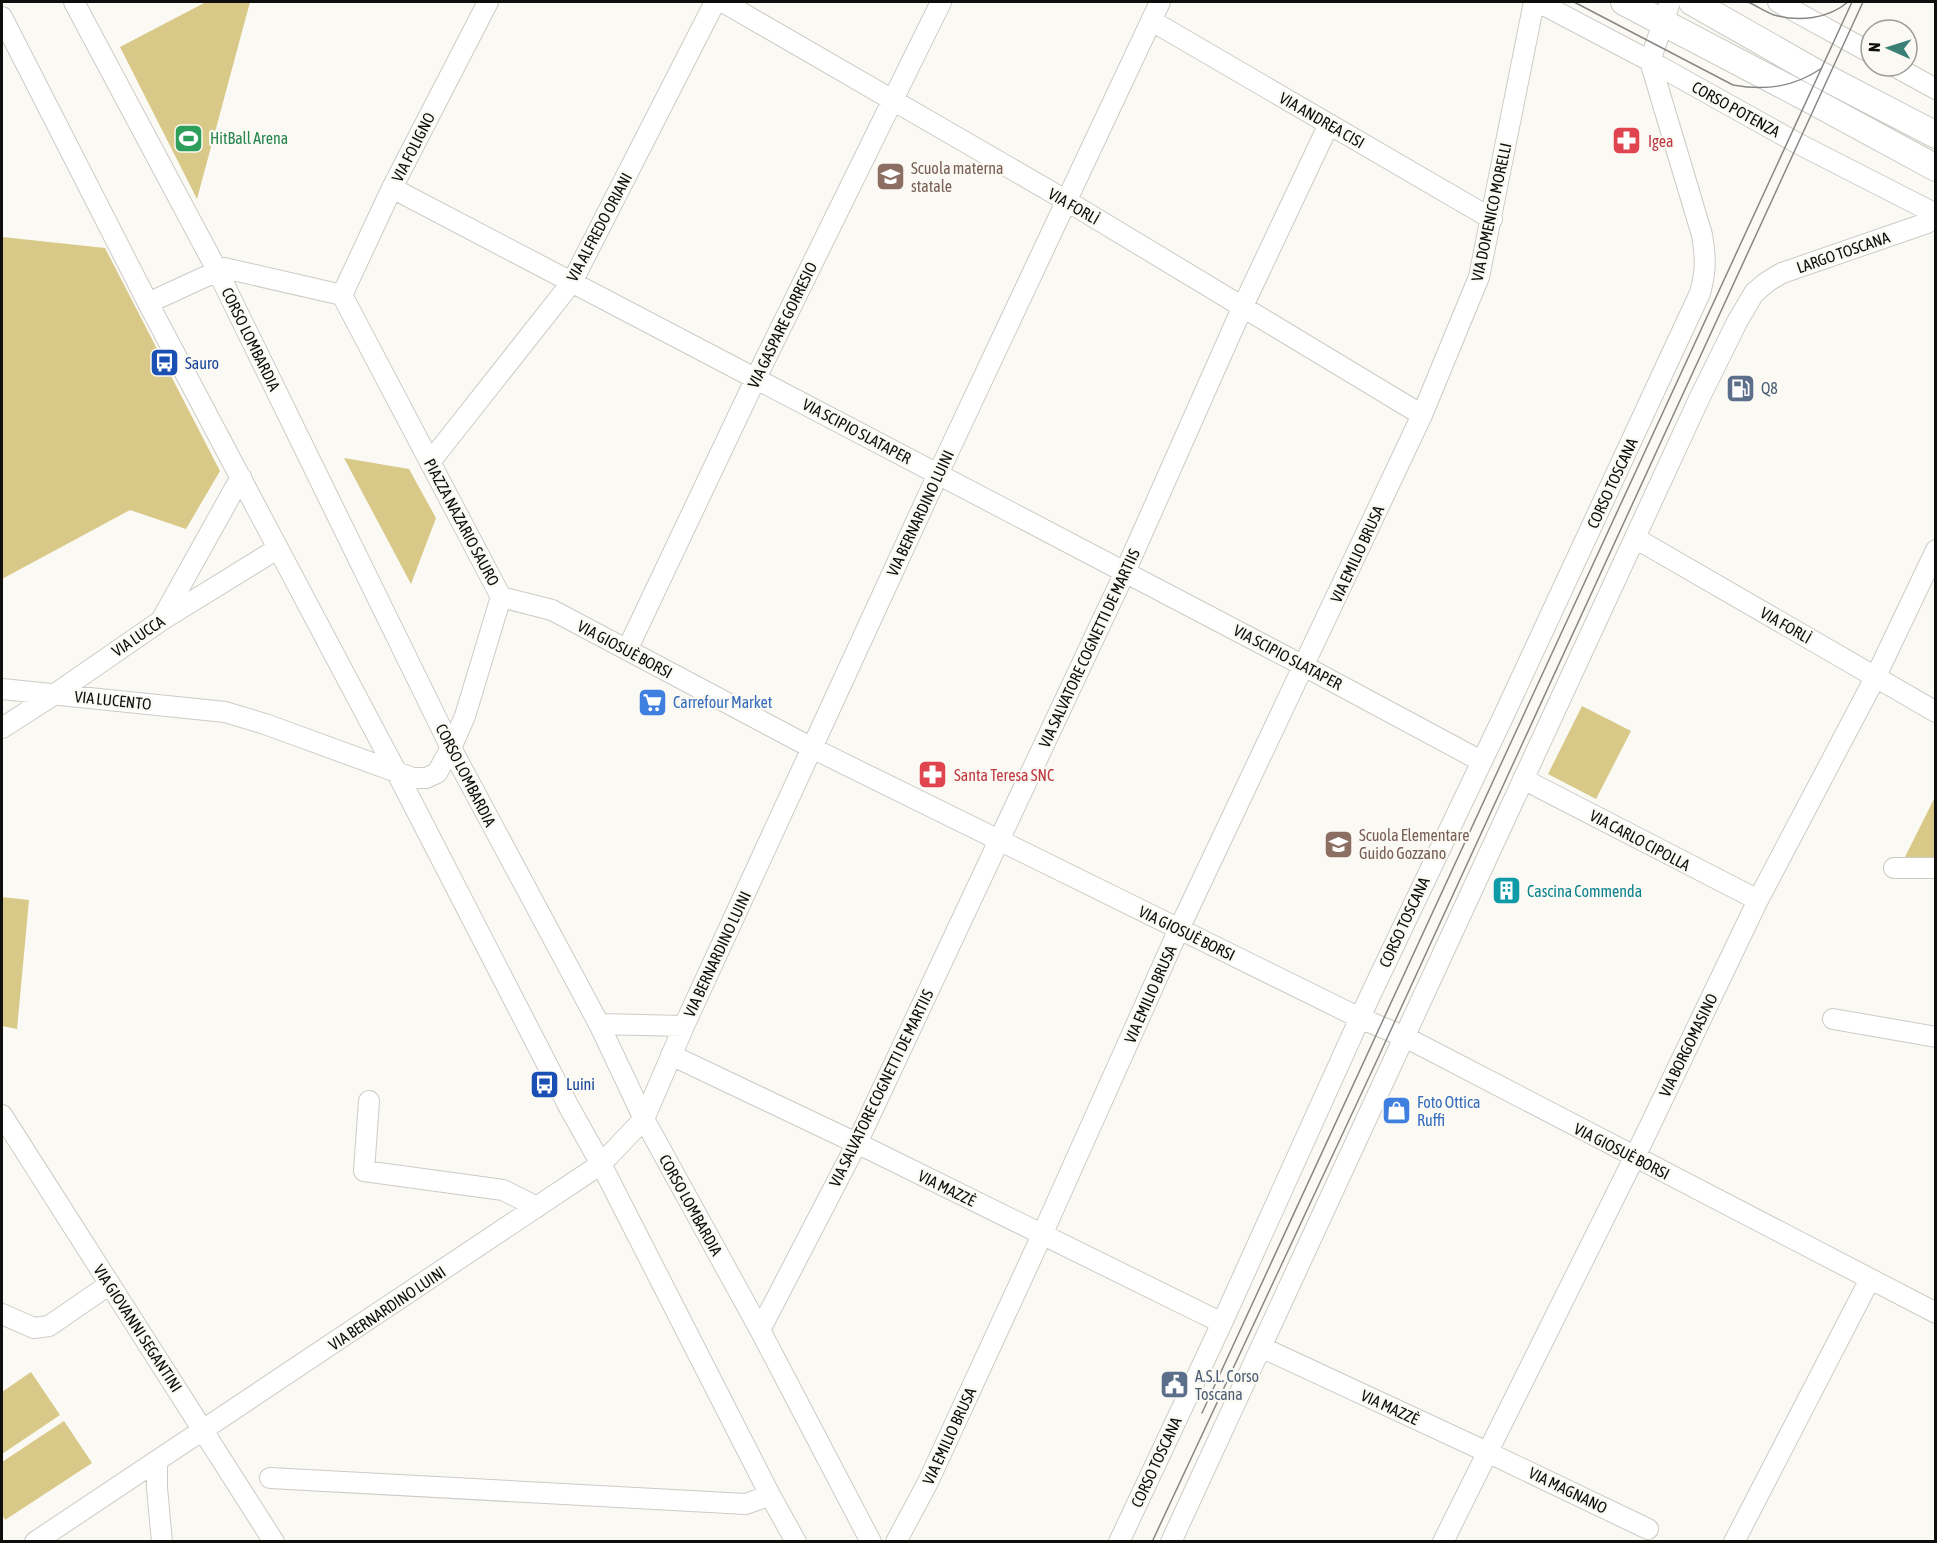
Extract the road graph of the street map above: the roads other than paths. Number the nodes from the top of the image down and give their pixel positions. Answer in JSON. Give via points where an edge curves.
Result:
{"nodes":[{"id":1,"x":74,"y":2,"type":"edge"},
{"id":2,"x":488,"y":2,"type":"edge"},
{"id":3,"x":715,"y":2,"type":"edge"},
{"id":4,"x":723,"y":2,"type":"edge"},
{"id":5,"x":941,"y":2,"type":"edge"},
{"id":6,"x":1160,"y":2,"type":"edge"},
{"id":7,"x":1536,"y":2,"type":"edge"},
{"id":8,"x":1624,"y":2,"type":"edge"},
{"id":9,"x":1692,"y":2,"type":"edge"},
{"id":10,"x":1778,"y":2,"type":"edge"},
{"id":11,"x":1666,"y":12,"type":"edge"},
{"id":12,"x":2,"y":17,"type":"edge"},
{"id":13,"x":1152,"y":21,"type":"junction"},
{"id":14,"x":1859,"y":46,"type":"edge"},
{"id":15,"x":1650,"y":61,"type":"junction"},
{"id":16,"x":1915,"y":78,"type":"edge"},
{"id":17,"x":1935,"y":89,"type":"edge"},
{"id":18,"x":891,"y":100,"type":"junction"},
{"id":19,"x":1329,"y":124,"type":"junction"},
{"id":20,"x":1935,"y":135,"type":"edge"},
{"id":21,"x":1935,"y":168,"type":"edge"},
{"id":22,"x":392,"y":188,"type":"junction"},
{"id":23,"x":1067,"y":201,"type":"junction"},
{"id":24,"x":1935,"y":216,"type":"edge"},
{"id":25,"x":1492,"y":219,"type":"junction"},
{"id":26,"x":217,"y":270,"type":"junction"},
{"id":27,"x":572,"y":282,"type":"junction"},
{"id":28,"x":342,"y":295,"type":"junction"},
{"id":29,"x":148,"y":303,"type":"junction"},
{"id":30,"x":1243,"y":306,"type":"junction"},
{"id":31,"x":756,"y":378,"type":"junction"},
{"id":32,"x":1422,"y":415,"type":"junction"},
{"id":33,"x":430,"y":462,"type":"junction"},
{"id":34,"x":938,"y":474,"type":"junction"},
{"id":35,"x":241,"y":477,"type":"junction"},
{"id":36,"x":1635,"y":538,"type":"junction"},
{"id":37,"x":277,"y":549,"type":"junction"},
{"id":38,"x":1935,"y":550,"type":"edge"},
{"id":39,"x":1125,"y":572,"type":"junction"},
{"id":40,"x":501,"y":597,"type":"junction"},
{"id":41,"x":162,"y":620,"type":"junction"},
{"id":42,"x":627,"y":650,"type":"junction"},
{"id":43,"x":1304,"y":666,"type":"junction"},
{"id":44,"x":1875,"y":676,"type":"junction"},
{"id":45,"x":2,"y":689,"type":"edge"},
{"id":46,"x":55,"y":694,"type":"junction"},
{"id":47,"x":225,"y":712,"type":"joint"},
{"id":48,"x":1935,"y":712,"type":"edge"},
{"id":49,"x":2,"y":728,"type":"edge"},
{"id":50,"x":451,"y":748,"type":"junction"},
{"id":51,"x":812,"y":748,"type":"junction"},
{"id":52,"x":1481,"y":761,"type":"junction"},
{"id":53,"x":397,"y":773,"type":"junction"},
{"id":54,"x":1523,"y":778,"type":"junction"},
{"id":55,"x":999,"y":839,"type":"junction"},
{"id":56,"x":1894,"y":868,"type":"dead end"},
{"id":57,"x":1935,"y":868,"type":"edge"},
{"id":58,"x":1758,"y":900,"type":"junction"},
{"id":59,"x":1179,"y":929,"type":"junction"},
{"id":60,"x":1360,"y":1018,"type":"junction"},
{"id":61,"x":1833,"y":1019,"type":"dead end"},
{"id":62,"x":599,"y":1024,"type":"junction"},
{"id":63,"x":684,"y":1026,"type":"junction"},
{"id":64,"x":1405,"y":1037,"type":"junction"},
{"id":65,"x":1935,"y":1038,"type":"edge"},
{"id":66,"x":671,"y":1055,"type":"junction"},
{"id":67,"x":369,"y":1101,"type":"dead end"},
{"id":68,"x":2,"y":1115,"type":"edge"},
{"id":69,"x":644,"y":1119,"type":"junction"},
{"id":70,"x":857,"y":1143,"type":"junction"},
{"id":71,"x":1635,"y":1157,"type":"junction"},
{"id":72,"x":601,"y":1164,"type":"junction"},
{"id":73,"x":537,"y":1207,"type":"junction"},
{"id":74,"x":1042,"y":1235,"type":"junction"},
{"id":75,"x":1870,"y":1279,"type":"junction"},
{"id":76,"x":110,"y":1284,"type":"junction"},
{"id":77,"x":1935,"y":1313,"type":"edge"},
{"id":78,"x":2,"y":1314,"type":"edge"},
{"id":79,"x":1222,"y":1323,"type":"junction"},
{"id":80,"x":759,"y":1330,"type":"junction"},
{"id":81,"x":1261,"y":1347,"type":"junction"},
{"id":82,"x":204,"y":1430,"type":"junction"},
{"id":83,"x":1487,"y":1452,"type":"junction"},
{"id":84,"x":157,"y":1461,"type":"junction"},
{"id":85,"x":270,"y":1478,"type":"dead end"},
{"id":86,"x":770,"y":1495,"type":"junction"},
{"id":87,"x":1648,"y":1529,"type":"dead end"},
{"id":88,"x":868,"y":1540,"type":"edge"},
{"id":89,"x":35,"y":1542,"type":"edge"},
{"id":90,"x":162,"y":1542,"type":"edge"},
{"id":91,"x":274,"y":1542,"type":"edge"},
{"id":92,"x":796,"y":1542,"type":"edge"},
{"id":93,"x":896,"y":1542,"type":"edge"},
{"id":94,"x":1119,"y":1542,"type":"edge"},
{"id":95,"x":1171,"y":1542,"type":"edge"},
{"id":96,"x":1443,"y":1542,"type":"edge"},
{"id":97,"x":1734,"y":1542,"type":"edge"}],
"edges":[{"from":1,"to":26,"type":"street","name":"CORSO LOMBARDIA"},
{"from":2,"to":22,"type":"street","name":"VIA FOLIGNO"},
{"from":3,"to":27,"type":"street","name":"VIA ALFREDO ORIANI"},
{"from":4,"to":18,"type":"street","name":"VIA FORLÌ"},
{"from":5,"to":18,"type":"street","name":"VIA GASPARE GORRESIO"},
{"from":6,"to":13,"type":"street","name":"VIA BERNARDINO LUINI"},
{"from":7,"to":15,"type":"street","name":"CORSO POTENZA"},
{"from":7,"to":25,"type":"street","name":"VIA DOMENICO MORELLI"},
{"from":8,"to":11,"type":"main road"},
{"from":9,"to":20,"type":"main road"},
{"from":10,"to":14,"type":"street"},
{"from":11,"to":15,"type":"street"},
{"from":11,"to":21,"type":"main road","via":[[1807,98]]},
{"from":12,"to":29,"type":"street"},
{"from":13,"to":19,"type":"street","name":"VIA ANDREA CISI"},
{"from":13,"to":23,"type":"street","name":"VIA BERNARDINO LUINI"},
{"from":15,"to":24,"type":"street","name":"CORSO POTENZA"},
{"from":15,"to":52,"type":"street","name":"CORSO TOSCANA","via":[[1702,236],[1706,271],[1700,293]]},
{"from":16,"to":17,"type":"street"},
{"from":18,"to":23,"type":"street","name":"VIA FORLÌ"},
{"from":18,"to":31,"type":"street","name":"VIA GASPARE GORRESIO"},
{"from":19,"to":25,"type":"street","name":"VIA ANDREA CISI"},
{"from":19,"to":30,"type":"street","name":"VIA SALVATORE COGNETTI DE MARTIIS"},
{"from":22,"to":27,"type":"street","name":"VIA SCIPIO SLATAPER"},
{"from":22,"to":28,"type":"street","name":"VIA FOLIGNO"},
{"from":23,"to":30,"type":"street","name":"VIA FORLÌ"},
{"from":23,"to":34,"type":"street","name":"VIA BERNARDINO LUINI"},
{"from":24,"to":36,"type":"street","name":"LARGO TOSCANA","via":[[1927,223],[1782,273],[1754,293],[1699,399]]},
{"from":25,"to":32,"type":"street","name":"VIA DOMENICO MORELLI","via":[[1479,277]]},
{"from":26,"to":28,"type":"street","via":[[224,268]]},
{"from":26,"to":29,"type":"street"},
{"from":26,"to":50,"type":"street","name":"CORSO LOMBARDIA"},
{"from":27,"to":31,"type":"street","name":"VIA SCIPIO SLATAPER"},
{"from":27,"to":33,"type":"street","name":"VIA ALFREDO ORIANI"},
{"from":28,"to":33,"type":"street","name":"PIAZZA NAZARIO SAURO"},
{"from":29,"to":35,"type":"street"},
{"from":30,"to":32,"type":"street","name":"VIA FORLÌ"},
{"from":30,"to":39,"type":"street","name":"VIA SALVATORE COGNETTI DE MARTIIS"},
{"from":31,"to":34,"type":"street","name":"VIA SCIPIO SLATAPER"},
{"from":31,"to":42,"type":"street","name":"VIA GASPARE GORRESIO"},
{"from":32,"to":43,"type":"street","name":"VIA EMILIO BRUSA"},
{"from":33,"to":40,"type":"street","name":"PIAZZA NAZARIO SAURO"},
{"from":34,"to":39,"type":"street","name":"VIA SCIPIO SLATAPER"},
{"from":34,"to":51,"type":"street","name":"VIA BERNARDINO LUINI"},
{"from":35,"to":37,"type":"street"},
{"from":35,"to":41,"type":"street"},
{"from":36,"to":44,"type":"street","name":"VIA FORLÌ"},
{"from":36,"to":54,"type":"street"},
{"from":37,"to":41,"type":"street","name":"VIA LUCCA"},
{"from":37,"to":53,"type":"street"},
{"from":38,"to":44,"type":"street","name":"VIA BORGOMASINO"},
{"from":39,"to":43,"type":"street","name":"VIA SCIPIO SLATAPER"},
{"from":39,"to":55,"type":"street","name":"VIA SALVATORE COGNETTI DE MARTIIS"},
{"from":40,"to":42,"type":"street","name":"VIA GIOSUÈ BORSI","via":[[552,610]]},
{"from":40,"to":50,"type":"street","name":"PIAZZA NAZARIO SAURO","via":[[465,716]]},
{"from":41,"to":46,"type":"street","name":"VIA LUCCA"},
{"from":42,"to":51,"type":"street","name":"VIA GIOSUÈ BORSI"},
{"from":43,"to":52,"type":"street","name":"VIA SCIPIO SLATAPER"},
{"from":43,"to":59,"type":"street","name":"VIA EMILIO BRUSA"},
{"from":44,"to":48,"type":"street","name":"VIA FORLÌ"},
{"from":44,"to":58,"type":"street","name":"VIA BORGOMASINO"},
{"from":45,"to":46,"type":"street","name":"VIA LUCENTO"},
{"from":46,"to":47,"type":"street","name":"VIA LUCENTO"},
{"from":46,"to":49,"type":"street","name":"VIA LUCCA"},
{"from":47,"to":53,"type":"street","name":"PIAZZA NAZARIO SAURO"},
{"from":50,"to":53,"type":"street","name":"PIAZZA NAZARIO SAURO","via":[[437,773],[413,778]]},
{"from":50,"to":62,"type":"street","name":"CORSO LOMBARDIA"},
{"from":51,"to":55,"type":"street","name":"VIA GIOSUÈ BORSI"},
{"from":51,"to":63,"type":"street","name":"VIA BERNARDINO LUINI"},
{"from":52,"to":60,"type":"street","name":"CORSO TOSCANA"},
{"from":53,"to":72,"type":"street"},
{"from":54,"to":58,"type":"street","name":"VIA CARLO CIPOLLA"},
{"from":54,"to":64,"type":"street"},
{"from":55,"to":59,"type":"street","name":"VIA GIOSUÈ BORSI"},
{"from":55,"to":70,"type":"street","name":"VIA SALVATORE COGNETTI DE MARTIIS"},
{"from":56,"to":57,"type":"street"},
{"from":58,"to":71,"type":"street","name":"VIA BORGOMASINO"},
{"from":59,"to":60,"type":"street","name":"VIA GIOSUÈ BORSI"},
{"from":59,"to":74,"type":"street","name":"VIA EMILIO BRUSA"},
{"from":60,"to":64,"type":"street","name":"VIA GIOSUÈ BORSI"},
{"from":60,"to":79,"type":"street","name":"CORSO TOSCANA"},
{"from":61,"to":65,"type":"street"},
{"from":62,"to":63,"type":"street","name":"VIA BERNARDINO LUINI"},
{"from":62,"to":69,"type":"street","name":"CORSO LOMBARDIA"},
{"from":63,"to":66,"type":"street","name":"VIA BERNARDINO LUINI"},
{"from":64,"to":71,"type":"street","name":"VIA GIOSUÈ BORSI"},
{"from":64,"to":81,"type":"street"},
{"from":66,"to":69,"type":"street","name":"VIA BERNARDINO LUINI"},
{"from":66,"to":70,"type":"street","name":"VIA MAZZÈ"},
{"from":67,"to":73,"type":"street","via":[[364,1171],[503,1190]]},
{"from":68,"to":76,"type":"street","name":"VIA GIOVANNI SEGANTINI"},
{"from":69,"to":72,"type":"street","name":"VIA BERNARDINO LUINI"},
{"from":69,"to":80,"type":"street","name":"CORSO LOMBARDIA"},
{"from":70,"to":74,"type":"street","name":"VIA MAZZÈ"},
{"from":70,"to":80,"type":"street","name":"VIA SALVATORE COGNETTI DE MARTIIS"},
{"from":71,"to":75,"type":"street","name":"VIA GIOSUÈ BORSI"},
{"from":71,"to":83,"type":"street","name":"VIA BORGOMASINO"},
{"from":72,"to":73,"type":"street","name":"VIA BERNARDINO LUINI"},
{"from":72,"to":86,"type":"street"},
{"from":73,"to":82,"type":"street","name":"VIA BERNARDINO LUINI"},
{"from":74,"to":79,"type":"street","name":"VIA MAZZÈ"},
{"from":74,"to":93,"type":"street","name":"VIA EMILIO BRUSA","via":[[928,1482]]},
{"from":75,"to":77,"type":"street","name":"VIA GIOSUÈ BORSI"},
{"from":75,"to":97,"type":"street"},
{"from":76,"to":78,"type":"street","via":[[49,1326],[33,1328]]},
{"from":76,"to":82,"type":"street","name":"VIA GIOVANNI SEGANTINI"},
{"from":79,"to":94,"type":"street","name":"CORSO TOSCANA"},
{"from":80,"to":88,"type":"street","name":"CORSO LOMBARDIA"},
{"from":81,"to":83,"type":"street","name":"VIA MAZZÈ"},
{"from":81,"to":95,"type":"street"},
{"from":82,"to":84,"type":"street","name":"VIA BERNARDINO LUINI"},
{"from":82,"to":91,"type":"street","name":"VIA GIOVANNI SEGANTINI"},
{"from":83,"to":87,"type":"street","name":"VIA MAGNANO"},
{"from":83,"to":96,"type":"street","name":"VIA BORGOMASINO"},
{"from":84,"to":89,"type":"street","name":"VIA BERNARDINO LUINI"},
{"from":84,"to":90,"type":"street"},
{"from":85,"to":86,"type":"street","via":[[746,1504]]},
{"from":86,"to":92,"type":"street"}]}
